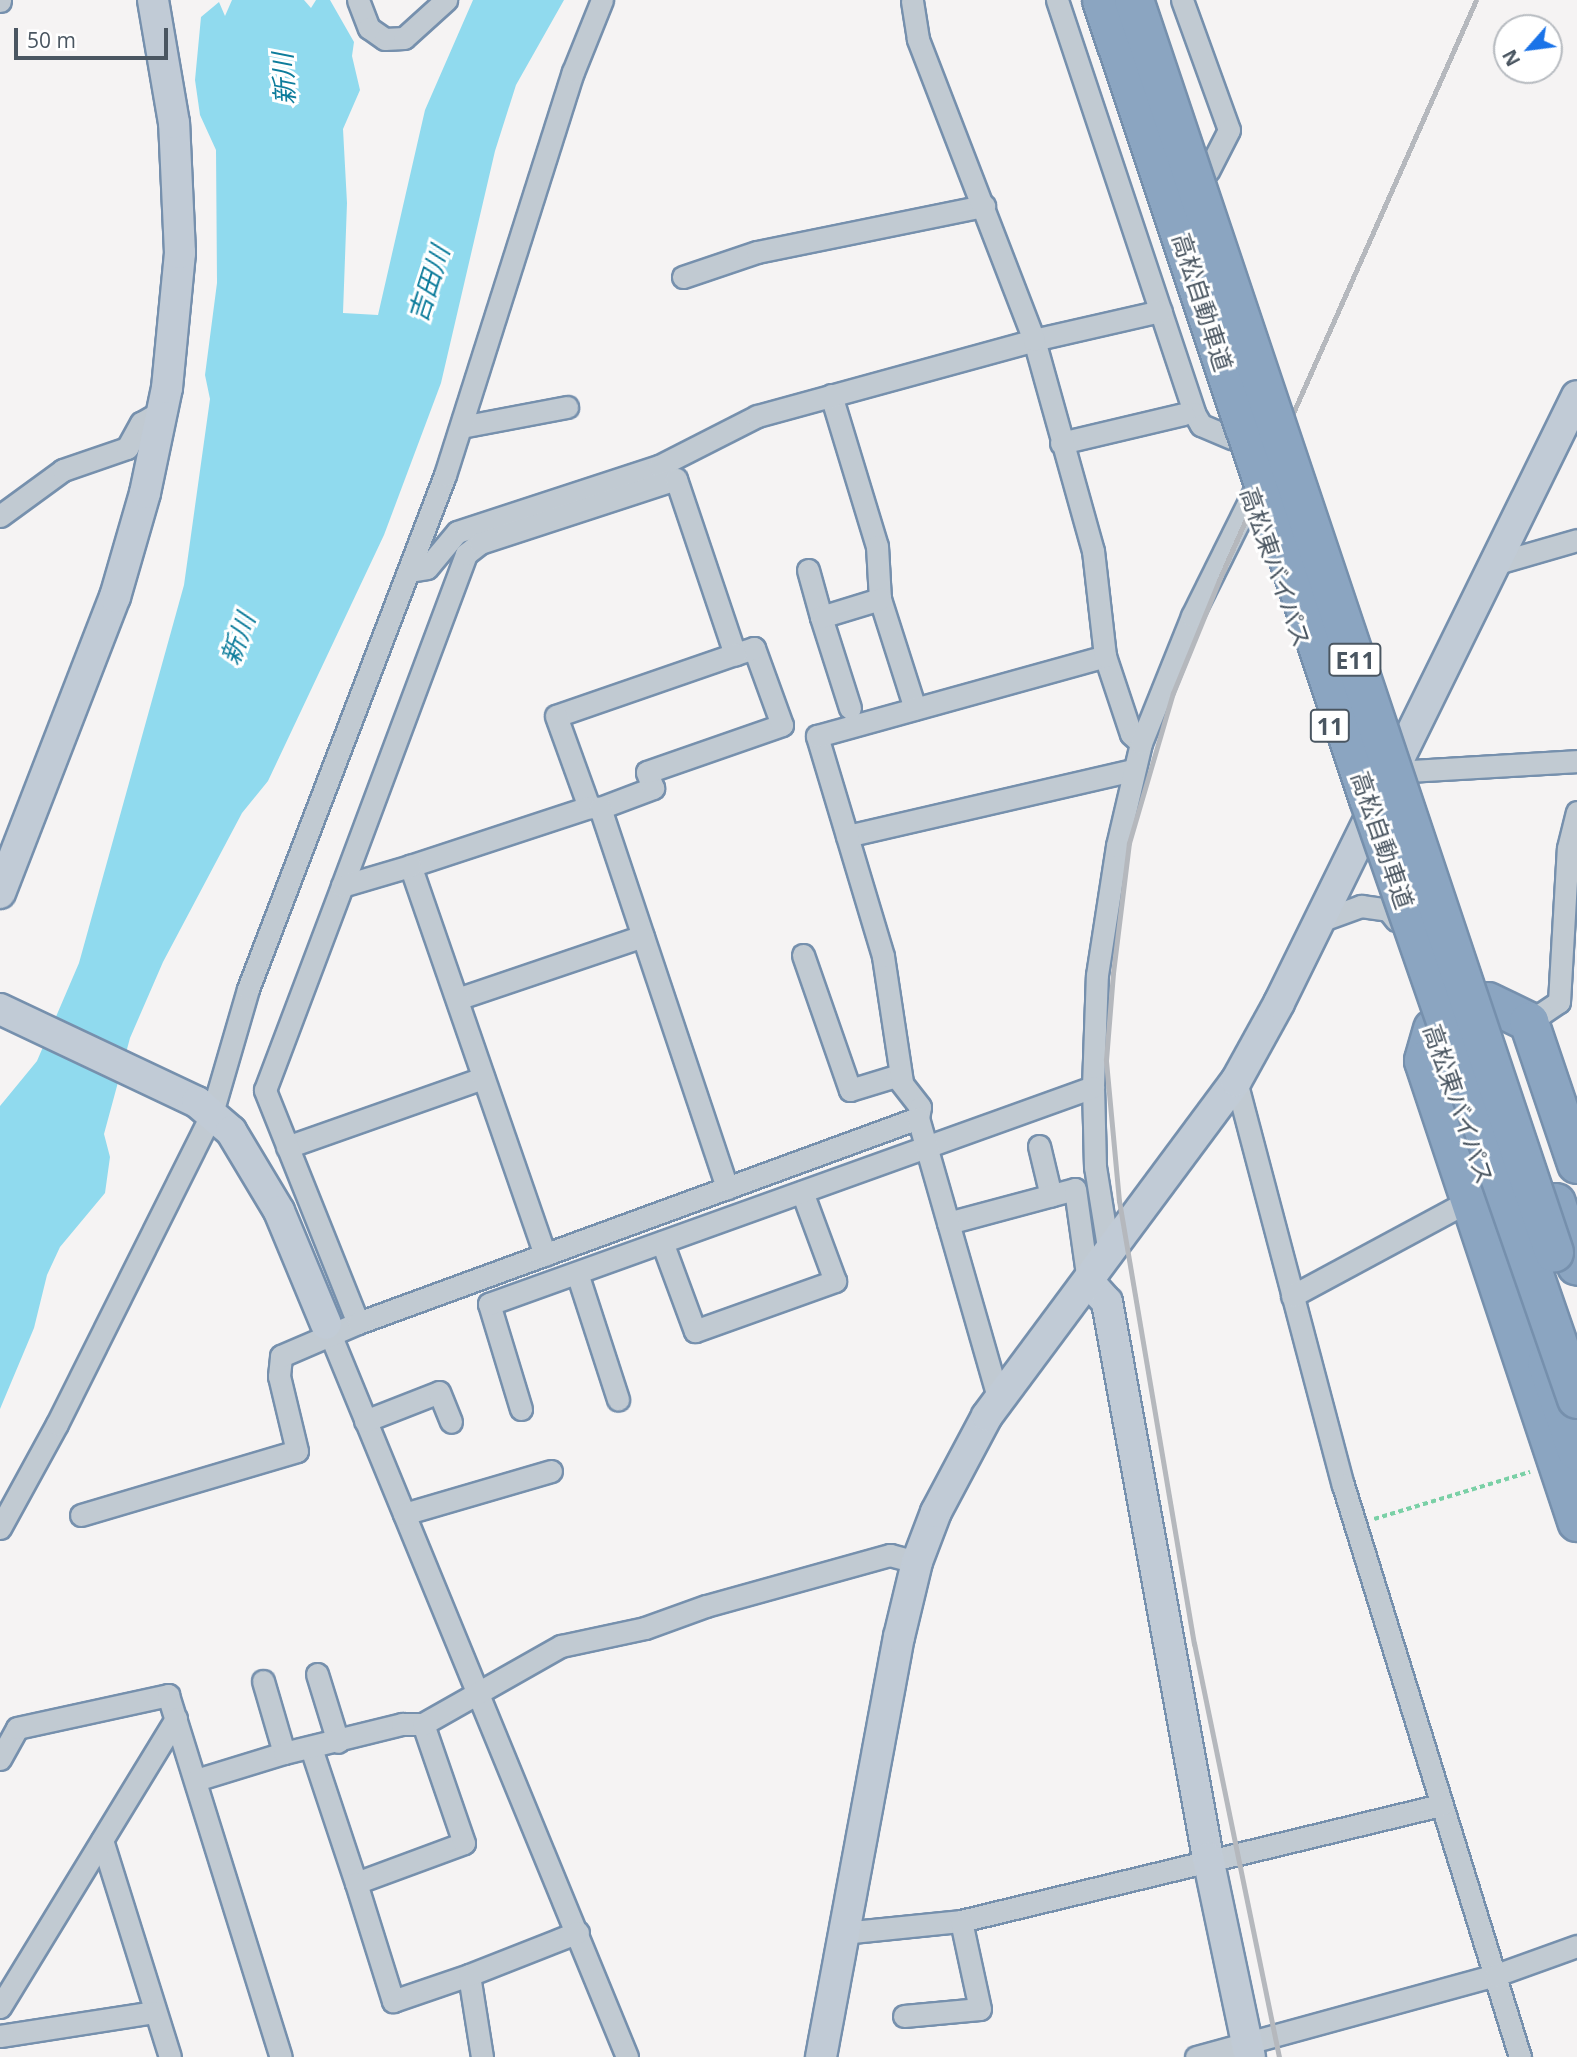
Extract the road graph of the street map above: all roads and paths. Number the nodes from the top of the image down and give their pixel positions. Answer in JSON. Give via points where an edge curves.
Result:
{"nodes":[{"id":1,"x":153,"y":0,"type":"edge"},
{"id":2,"x":358,"y":0,"type":"edge"},
{"id":3,"x":446,"y":0,"type":"edge"},
{"id":4,"x":602,"y":0,"type":"edge"},
{"id":5,"x":912,"y":0,"type":"edge"},
{"id":6,"x":1057,"y":0,"type":"edge"},
{"id":7,"x":1087,"y":0,"type":"edge"},
{"id":8,"x":1102,"y":0,"type":"edge"},
{"id":9,"x":1133,"y":0,"type":"edge"},
{"id":10,"x":1151,"y":0,"type":"edge"},
{"id":11,"x":1182,"y":0,"type":"edge"},
{"id":12,"x":1208,"y":171,"type":"junction"},
{"id":13,"x":984,"y":206,"type":"junction"},
{"id":14,"x":683,"y":277,"type":"dead end"},
{"id":15,"x":1161,"y":311,"type":"junction"},
{"id":16,"x":1034,"y":340,"type":"junction"},
{"id":17,"x":831,"y":395,"type":"junction"},
{"id":18,"x":1577,"y":396,"type":"edge"},
{"id":19,"x":567,"y":407,"type":"dead end"},
{"id":20,"x":162,"y":411,"type":"junction"},
{"id":21,"x":1184,"y":414,"type":"dead end"},
{"id":22,"x":461,"y":427,"type":"junction"},
{"id":23,"x":1232,"y":438,"type":"junction"},
{"id":24,"x":1061,"y":443,"type":"junction"},
{"id":25,"x":1252,"y":495,"type":"junction"},
{"id":26,"x":0,"y":516,"type":"edge"},
{"id":27,"x":1577,"y":540,"type":"edge"},
{"id":28,"x":1494,"y":564,"type":"junction"},
{"id":29,"x":808,"y":570,"type":"dead end"},
{"id":30,"x":410,"y":571,"type":"junction"},
{"id":31,"x":880,"y":599,"type":"junction"},
{"id":32,"x":821,"y":617,"type":"junction"},
{"id":33,"x":735,"y":654,"type":"junction"},
{"id":34,"x":1105,"y":656,"type":"junction"},
{"id":35,"x":850,"y":708,"type":"dead end"},
{"id":36,"x":915,"y":709,"type":"junction"},
{"id":37,"x":1142,"y":743,"type":"junction"},
{"id":38,"x":1406,"y":761,"type":"junction"},
{"id":39,"x":1577,"y":761,"type":"edge"},
{"id":40,"x":1134,"y":770,"type":"junction"},
{"id":41,"x":594,"y":808,"type":"junction"},
{"id":42,"x":1577,"y":812,"type":"edge"},
{"id":43,"x":1365,"y":829,"type":"junction"},
{"id":44,"x":847,"y":836,"type":"junction"},
{"id":45,"x":410,"y":866,"type":"junction"},
{"id":46,"x":342,"y":886,"type":"junction"},
{"id":47,"x":0,"y":893,"type":"edge"},
{"id":48,"x":1396,"y":920,"type":"junction"},
{"id":49,"x":1320,"y":921,"type":"junction"},
{"id":50,"x":643,"y":936,"type":"junction"},
{"id":51,"x":803,"y":955,"type":"dead end"},
{"id":52,"x":457,"y":999,"type":"junction"},
{"id":53,"x":1488,"y":1002,"type":"junction"},
{"id":54,"x":0,"y":1009,"type":"edge"},
{"id":55,"x":1529,"y":1022,"type":"junction"},
{"id":56,"x":1433,"y":1029,"type":"junction"},
{"id":57,"x":483,"y":1078,"type":"junction"},
{"id":58,"x":1236,"y":1081,"type":"junction"},
{"id":59,"x":902,"y":1082,"type":"junction"},
{"id":60,"x":1093,"y":1087,"type":"junction"},
{"id":61,"x":204,"y":1108,"type":"junction"},
{"id":62,"x":918,"y":1118,"type":"junction"},
{"id":63,"x":1038,"y":1146,"type":"dead end"},
{"id":64,"x":288,"y":1147,"type":"junction"},
{"id":65,"x":927,"y":1147,"type":"junction"},
{"id":66,"x":1575,"y":1154,"type":"edge"},
{"id":67,"x":727,"y":1188,"type":"junction"},
{"id":68,"x":802,"y":1192,"type":"junction"},
{"id":69,"x":1051,"y":1196,"type":"junction"},
{"id":70,"x":1470,"y":1200,"type":"junction"},
{"id":71,"x":948,"y":1223,"type":"junction"},
{"id":72,"x":662,"y":1242,"type":"junction"},
{"id":73,"x":1109,"y":1253,"type":"junction"},
{"id":74,"x":545,"y":1255,"type":"junction"},
{"id":75,"x":1577,"y":1266,"type":"edge"},
{"id":76,"x":577,"y":1273,"type":"junction"},
{"id":77,"x":1088,"y":1280,"type":"junction"},
{"id":78,"x":1292,"y":1296,"type":"junction"},
{"id":79,"x":1577,"y":1320,"type":"edge"},
{"id":80,"x":358,"y":1323,"type":"junction"},
{"id":81,"x":327,"y":1329,"type":"junction"},
{"id":82,"x":618,"y":1399,"type":"dead end"},
{"id":83,"x":1577,"y":1399,"type":"edge"},
{"id":84,"x":999,"y":1400,"type":"junction"},
{"id":85,"x":521,"y":1409,"type":"dead end"},
{"id":86,"x":365,"y":1421,"type":"junction"},
{"id":87,"x":451,"y":1422,"type":"dead end"},
{"id":88,"x":1577,"y":1451,"type":"edge"},
{"id":89,"x":1543,"y":1468,"type":"dead end"},
{"id":90,"x":551,"y":1471,"type":"dead end"},
{"id":91,"x":404,"y":1514,"type":"junction"},
{"id":92,"x":81,"y":1515,"type":"dead end"},
{"id":93,"x":1577,"y":1522,"type":"edge"},
{"id":94,"x":1355,"y":1525,"type":"junction"},
{"id":95,"x":0,"y":1528,"type":"edge"},
{"id":96,"x":917,"y":1562,"type":"junction"},
{"id":97,"x":317,"y":1674,"type":"dead end"},
{"id":98,"x":263,"y":1681,"type":"dead end"},
{"id":99,"x":478,"y":1695,"type":"junction"},
{"id":100,"x":176,"y":1719,"type":"junction"},
{"id":101,"x":422,"y":1724,"type":"junction"},
{"id":102,"x":338,"y":1742,"type":"junction"},
{"id":103,"x":312,"y":1748,"type":"junction"},
{"id":104,"x":284,"y":1753,"type":"junction"},
{"id":105,"x":0,"y":1759,"type":"edge"},
{"id":106,"x":196,"y":1780,"type":"junction"},
{"id":107,"x":1441,"y":1805,"type":"junction"},
{"id":108,"x":102,"y":1840,"type":"junction"},
{"id":109,"x":1208,"y":1858,"type":"junction"},
{"id":110,"x":356,"y":1883,"type":"junction"},
{"id":111,"x":961,"y":1921,"type":"junction"},
{"id":112,"x":578,"y":1932,"type":"junction"},
{"id":113,"x":843,"y":1933,"type":"junction"},
{"id":114,"x":1577,"y":1946,"type":"edge"},
{"id":115,"x":469,"y":1975,"type":"junction"},
{"id":116,"x":1496,"y":1975,"type":"junction"},
{"id":117,"x":0,"y":2007,"type":"edge"},
{"id":118,"x":155,"y":2012,"type":"junction"},
{"id":119,"x":904,"y":2016,"type":"dead end"},
{"id":120,"x":0,"y":2036,"type":"edge"},
{"id":121,"x":1249,"y":2050,"type":"edge"},
{"id":122,"x":170,"y":2057,"type":"edge"},
{"id":123,"x":281,"y":2057,"type":"edge"},
{"id":124,"x":481,"y":2057,"type":"edge"},
{"id":125,"x":627,"y":2057,"type":"edge"},
{"id":126,"x":821,"y":2057,"type":"edge"},
{"id":127,"x":1196,"y":2057,"type":"edge"},
{"id":128,"x":1520,"y":2057,"type":"edge"}],
"edges":[{"from":1,"to":20,"type":"street","via":[[174,123],[180,253]]},
{"from":2,"to":3,"type":"street","via":[[369,28],[385,39],[404,38]]},
{"from":4,"to":22,"type":"street","via":[[573,72]]},
{"from":5,"to":13,"type":"street","via":[[918,39]]},
{"from":6,"to":15,"type":"street"},
{"from":7,"to":23,"type":"highway","name":"高松東バイパス","number":"11"},
{"from":8,"to":83,"type":"highway","name":"高松自動車道","number":"E11","bridge":true,"via":[[1364,786]]},
{"from":9,"to":79,"type":"highway","name":"高松自動車道","number":"E11","bridge":true},
{"from":10,"to":12,"type":"highway","number":"11"},
{"from":11,"to":12,"type":"street","via":[[1229,130]]},
{"from":12,"to":38,"type":"highway","number":"11"},
{"from":13,"to":14,"type":"street","via":[[757,252]]},
{"from":13,"to":16,"type":"street"},
{"from":15,"to":16,"type":"street"},
{"from":15,"to":23,"type":"street","via":[[1201,425]]},
{"from":16,"to":17,"type":"street"},
{"from":16,"to":24,"type":"street"},
{"from":17,"to":30,"type":"street","via":[[757,416],[659,466],[457,532],[427,568]]},
{"from":17,"to":31,"type":"street","via":[[877,546]]},
{"from":18,"to":28,"type":"street"},
{"from":19,"to":22,"type":"street"},
{"from":20,"to":26,"type":"street","via":[[141,423],[127,448],[63,470]]},
{"from":20,"to":47,"type":"street","via":[[145,493],[115,597]]},
{"from":21,"to":24,"type":"street"},
{"from":22,"to":30,"type":"street"},
{"from":23,"to":25,"type":"highway","name":"高松東バイパス","number":"11"},
{"from":24,"to":34,"type":"street","via":[[1093,551]]},
{"from":25,"to":37,"type":"street","via":[[1192,616]]},
{"from":25,"to":43,"type":"highway","name":"高松東バイパス","number":"11"},
{"from":27,"to":28,"type":"street"},
{"from":28,"to":38,"type":"street"},
{"from":29,"to":32,"type":"street"},
{"from":30,"to":61,"type":"street"},
{"from":31,"to":32,"type":"street"},
{"from":31,"to":36,"type":"street"},
{"from":32,"to":35,"type":"street"},
{"from":33,"to":41,"type":"street","via":[[556,716]]},
{"from":33,"to":41,"type":"street","via":[[754,648],[782,724],[647,772],[653,788]]},
{"from":33,"to":46,"type":"street","via":[[676,479],[480,543],[466,554]]},
{"from":34,"to":36,"type":"street"},
{"from":34,"to":37,"type":"street","via":[[1131,734]]},
{"from":36,"to":44,"type":"street","via":[[817,736]]},
{"from":37,"to":40,"type":"street"},
{"from":38,"to":39,"type":"street"},
{"from":38,"to":43,"type":"street"},
{"from":38,"to":53,"type":"highway","number":"11"},
{"from":40,"to":44,"type":"street"},
{"from":40,"to":60,"type":"street","via":[[1097,975]]},
{"from":41,"to":45,"type":"street"},
{"from":41,"to":50,"type":"street"},
{"from":42,"to":55,"type":"street","via":[[1568,848],[1559,1002]]},
{"from":43,"to":48,"type":"highway","name":"高松東バイパス","number":"11"},
{"from":43,"to":49,"type":"street"},
{"from":44,"to":59,"type":"street","via":[[883,956]]},
{"from":45,"to":46,"type":"street"},
{"from":45,"to":52,"type":"street"},
{"from":46,"to":64,"type":"street","via":[[265,1090]]},
{"from":48,"to":49,"type":"street","via":[[1388,910],[1361,906]]},
{"from":48,"to":56,"type":"highway","name":"高松東バイパス","number":"11"},
{"from":49,"to":58,"type":"street"},
{"from":50,"to":52,"type":"street"},
{"from":50,"to":67,"type":"street"},
{"from":51,"to":59,"type":"street","via":[[850,1090],[896,1076]]},
{"from":52,"to":57,"type":"street"},
{"from":53,"to":55,"type":"highway"},
{"from":53,"to":75,"type":"highway","number":"11"},
{"from":54,"to":61,"type":"street"},
{"from":55,"to":66,"type":"highway"},
{"from":56,"to":70,"type":"highway","via":[[1424,1061]]},
{"from":56,"to":88,"type":"highway","name":"高松東バイパス","number":"11"},
{"from":57,"to":64,"type":"street"},
{"from":57,"to":74,"type":"street"},
{"from":58,"to":73,"type":"street"},
{"from":58,"to":78,"type":"street"},
{"from":59,"to":62,"type":"street","via":[[920,1107]]},
{"from":60,"to":65,"type":"street"},
{"from":60,"to":73,"type":"street","via":[[1094,1167]]},
{"from":61,"to":81,"type":"street","via":[[231,1131],[258,1171]]},
{"from":61,"to":95,"type":"street","via":[[57,1424]]},
{"from":62,"to":65,"type":"street"},
{"from":62,"to":67,"type":"street"},
{"from":63,"to":69,"type":"street"},
{"from":64,"to":80,"type":"street"},
{"from":65,"to":68,"type":"street"},
{"from":65,"to":71,"type":"street"},
{"from":67,"to":74,"type":"street"},
{"from":68,"to":72,"type":"street"},
{"from":68,"to":72,"type":"street","via":[[835,1281],[695,1331]]},
{"from":69,"to":71,"type":"street"},
{"from":69,"to":77,"type":"street","via":[[1075,1189]]},
{"from":70,"to":78,"type":"street"},
{"from":70,"to":93,"type":"highway"},
{"from":71,"to":84,"type":"street"},
{"from":72,"to":76,"type":"street"},
{"from":73,"to":77,"type":"street"},
{"from":74,"to":80,"type":"street"},
{"from":76,"to":82,"type":"street"},
{"from":76,"to":85,"type":"street","via":[[489,1304]]},
{"from":77,"to":84,"type":"street"},
{"from":77,"to":109,"type":"street","via":[[1107,1302]]},
{"from":78,"to":94,"type":"street"},
{"from":80,"to":81,"type":"street"},
{"from":81,"to":86,"type":"street"},
{"from":81,"to":92,"type":"street","via":[[281,1356],[279,1376],[297,1451]]},
{"from":84,"to":96,"type":"street","via":[[960,1462]]},
{"from":86,"to":87,"type":"street","via":[[439,1392]]},
{"from":86,"to":91,"type":"street"},
{"from":89,"to":94,"type":"path"},
{"from":90,"to":91,"type":"street"},
{"from":91,"to":99,"type":"street"},
{"from":94,"to":107,"type":"street"},
{"from":96,"to":99,"type":"street","via":[[890,1555],[706,1606],[645,1628],[561,1646]]},
{"from":96,"to":113,"type":"street"},
{"from":97,"to":102,"type":"street"},
{"from":98,"to":104,"type":"street"},
{"from":99,"to":101,"type":"street"},
{"from":99,"to":112,"type":"street"},
{"from":100,"to":105,"type":"street","via":[[168,1695],[18,1728]]},
{"from":100,"to":106,"type":"street"},
{"from":100,"to":108,"type":"street"},
{"from":101,"to":102,"type":"street","via":[[402,1724]]},
{"from":101,"to":110,"type":"street","via":[[464,1843]]},
{"from":102,"to":103,"type":"street"},
{"from":103,"to":104,"type":"street"},
{"from":103,"to":110,"type":"street"},
{"from":104,"to":106,"type":"street"},
{"from":106,"to":123,"type":"street"},
{"from":107,"to":109,"type":"street"},
{"from":107,"to":116,"type":"street"},
{"from":108,"to":117,"type":"street"},
{"from":108,"to":118,"type":"street"},
{"from":109,"to":111,"type":"street"},
{"from":109,"to":121,"type":"street"},
{"from":110,"to":115,"type":"street","via":[[393,2001]]},
{"from":111,"to":113,"type":"street"},
{"from":111,"to":119,"type":"street","via":[[980,2009]]},
{"from":112,"to":115,"type":"street"},
{"from":112,"to":125,"type":"street"},
{"from":113,"to":126,"type":"street"},
{"from":114,"to":116,"type":"street"},
{"from":115,"to":124,"type":"street"},
{"from":116,"to":121,"type":"street"},
{"from":116,"to":128,"type":"street"},
{"from":118,"to":120,"type":"street"},
{"from":118,"to":122,"type":"street"},
{"from":121,"to":127,"type":"street"}]}
